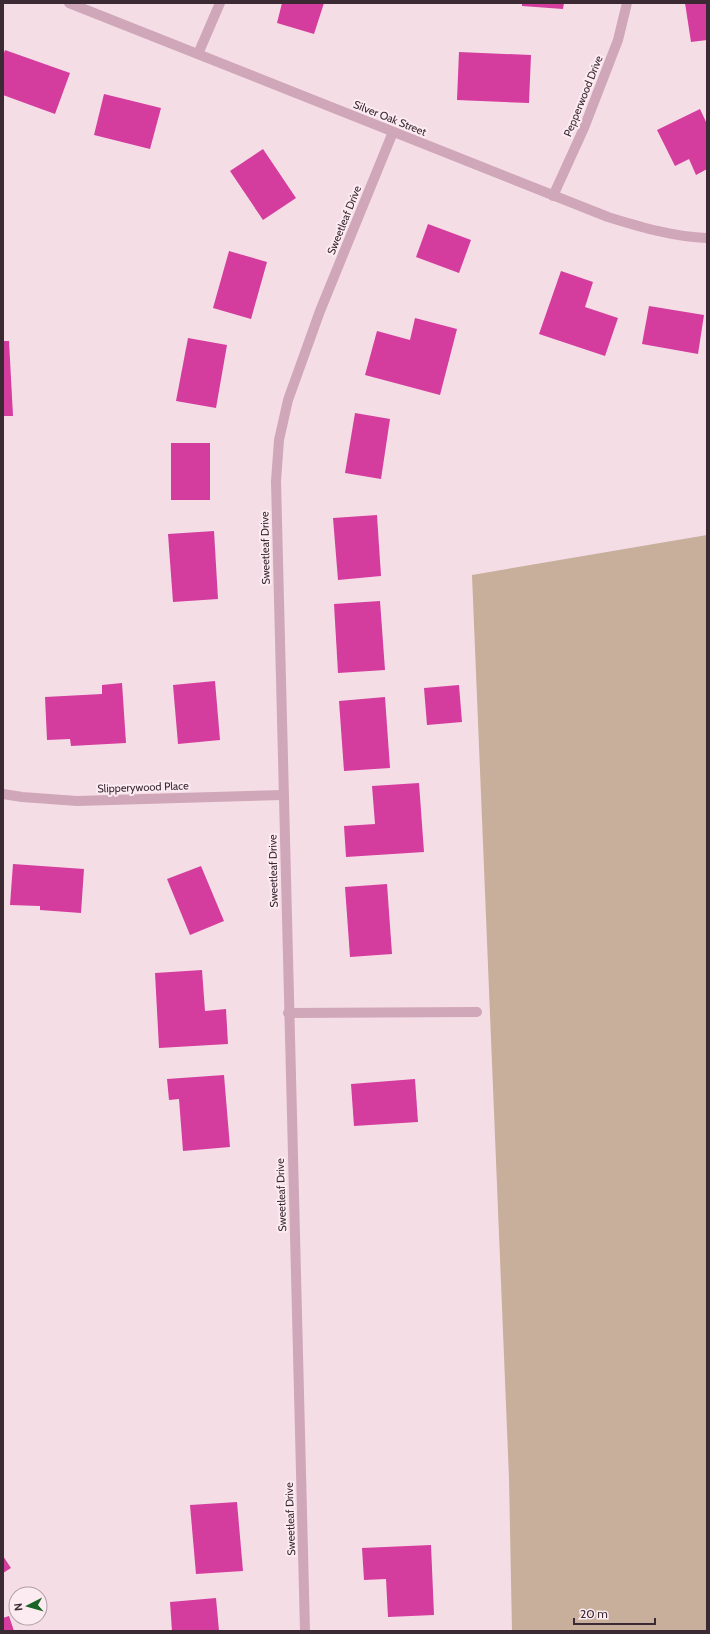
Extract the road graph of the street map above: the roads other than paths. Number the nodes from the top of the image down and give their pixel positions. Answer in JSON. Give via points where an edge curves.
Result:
{"nodes":[{"id":1,"x":69,"y":3,"type":"edge"},
{"id":2,"x":220,"y":3,"type":"edge"},
{"id":3,"x":627,"y":3,"type":"edge"},
{"id":4,"x":198,"y":54,"type":"junction"},
{"id":5,"x":393,"y":132,"type":"junction"},
{"id":6,"x":553,"y":196,"type":"junction"},
{"id":7,"x":707,"y":238,"type":"edge"},
{"id":8,"x":3,"y":794,"type":"edge"},
{"id":9,"x":283,"y":795,"type":"junction"},
{"id":10,"x":477,"y":1012,"type":"dead end"},
{"id":11,"x":288,"y":1013,"type":"junction"},
{"id":12,"x":305,"y":1631,"type":"edge"}],
"edges":[{"from":1,"to":4,"type":"street","name":"Silver Oak Street"},
{"from":2,"to":4,"type":"street"},
{"from":3,"to":6,"type":"street","name":"Pepperwood Drive","via":[[618,40],[584,128]]},
{"from":4,"to":5,"type":"street","name":"Silver Oak Street"},
{"from":5,"to":6,"type":"street","name":"Silver Oak Street"},
{"from":5,"to":9,"type":"street","name":"Sweetleaf Drive","via":[[320,311],[288,400],[280,440],[276,481]]},
{"from":6,"to":7,"type":"street","name":"Silver Oak Street","via":[[651,230]]},
{"from":8,"to":9,"type":"street","name":"Slipperywood Place","via":[[77,800]]},
{"from":9,"to":11,"type":"street","name":"Sweetleaf Drive"},
{"from":10,"to":11,"type":"street"},
{"from":11,"to":12,"type":"street","name":"Sweetleaf Drive"}]}
